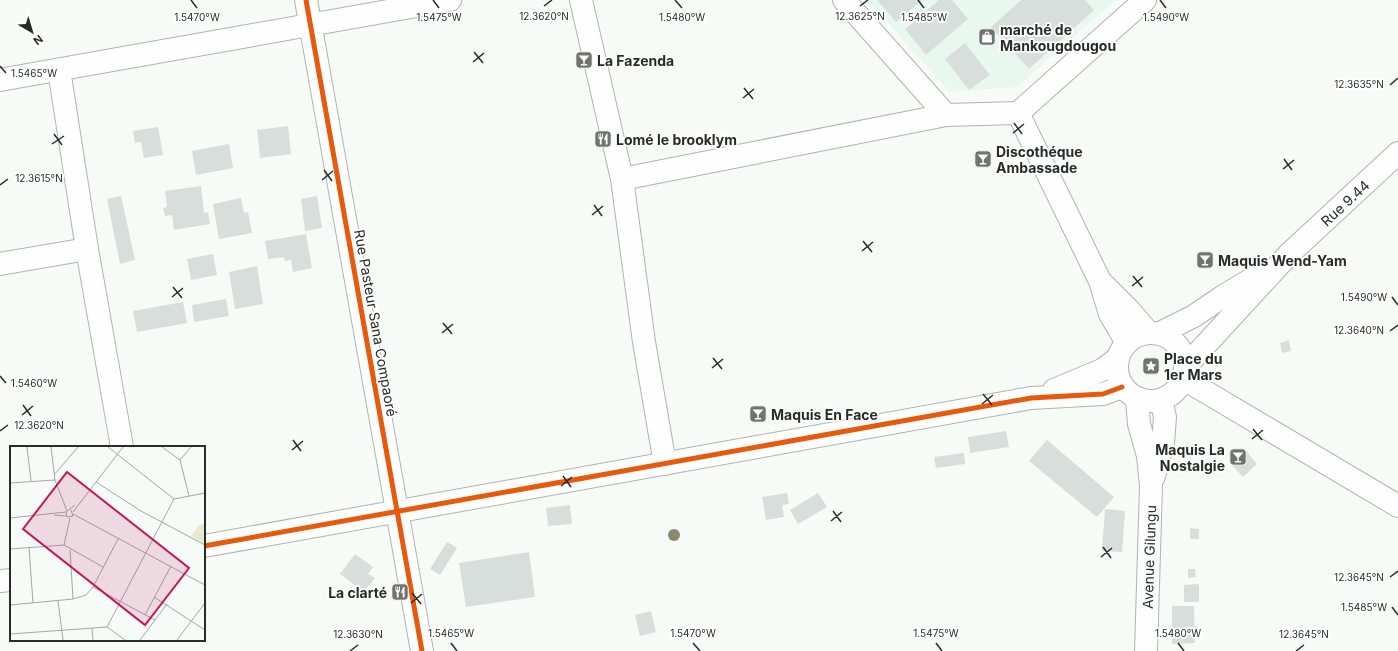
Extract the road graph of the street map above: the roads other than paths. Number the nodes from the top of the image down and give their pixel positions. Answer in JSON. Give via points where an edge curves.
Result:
{"nodes":[{"id":1,"x":306,"y":0,"type":"edge"},
{"id":2,"x":450,"y":0,"type":"edge"},
{"id":3,"x":581,"y":0,"type":"edge"},
{"id":4,"x":844,"y":0,"type":"edge"},
{"id":5,"x":1146,"y":0,"type":"edge"},
{"id":6,"x":311,"y":24,"type":"junction"},
{"id":7,"x":59,"y":70,"type":"junction"},
{"id":8,"x":0,"y":80,"type":"edge"},
{"id":9,"x":1018,"y":113,"type":"junction"},
{"id":10,"x":946,"y":115,"type":"junction"},
{"id":11,"x":1398,"y":152,"type":"edge"},
{"id":12,"x":622,"y":179,"type":"junction"},
{"id":13,"x":87,"y":249,"type":"junction"},
{"id":14,"x":1290,"y":253,"type":"junction"},
{"id":15,"x":0,"y":264,"type":"edge"},
{"id":16,"x":1100,"y":282,"type":"junction"},
{"id":17,"x":1154,"y":333,"type":"junction"},
{"id":18,"x":1122,"y":351,"type":"junction"},
{"id":19,"x":1185,"y":372,"type":"junction"},
{"id":20,"x":1130,"y":393,"type":"junction"},
{"id":21,"x":1031,"y":398,"type":"junction"},
{"id":22,"x":1161,"y":400,"type":"junction"},
{"id":23,"x":122,"y":446,"type":"edge"},
{"id":24,"x":665,"y":464,"type":"junction"},
{"id":25,"x":1151,"y":486,"type":"junction"},
{"id":26,"x":1398,"y":506,"type":"edge"},
{"id":27,"x":397,"y":511,"type":"junction"},
{"id":28,"x":205,"y":546,"type":"edge"},
{"id":29,"x":10,"y":580,"type":"edge"},
{"id":30,"x":0,"y":581,"type":"edge"},
{"id":31,"x":422,"y":651,"type":"edge"},
{"id":32,"x":1146,"y":651,"type":"edge"}],
"edges":[{"from":1,"to":6,"type":"street","name":"Rue Pasteur Sana Compaoré"},
{"from":2,"to":6,"type":"street"},
{"from":3,"to":12,"type":"street"},
{"from":4,"to":10,"type":"street"},
{"from":5,"to":9,"type":"street"},
{"from":6,"to":7,"type":"street"},
{"from":6,"to":27,"type":"street","name":"Rue Pasteur Sana Compaoré"},
{"from":7,"to":8,"type":"street"},
{"from":7,"to":13,"type":"street"},
{"from":9,"to":10,"type":"street"},
{"from":9,"to":16,"type":"street"},
{"from":10,"to":12,"type":"street"},
{"from":11,"to":14,"type":"street","name":"Rue 9.44"},
{"from":12,"to":24,"type":"street","via":[[644,342]]},
{"from":13,"to":15,"type":"street"},
{"from":13,"to":23,"type":"street"},
{"from":14,"to":17,"type":"street","via":[[1194,316]]},
{"from":14,"to":19,"type":"street"},
{"from":16,"to":17,"type":"street"},
{"from":16,"to":18,"type":"street"},
{"from":17,"to":18,"type":"street","via":[[1132,338]]},
{"from":17,"to":19,"type":"street","via":[[1173,340],[1182,351]]},
{"from":18,"to":20,"type":"street","via":[[1117,374]]},
{"from":18,"to":21,"type":"street","via":[[1095,374]]},
{"from":19,"to":22,"type":"street","via":[[1176,391]]},
{"from":19,"to":26,"type":"street"},
{"from":20,"to":21,"type":"street"},
{"from":20,"to":22,"type":"street","via":[[1150,402]]},
{"from":20,"to":25,"type":"street","via":[[1148,456]]},
{"from":21,"to":24,"type":"street"},
{"from":22,"to":25,"type":"street","via":[[1165,417],[1163,444]]},
{"from":24,"to":27,"type":"street"},
{"from":25,"to":32,"type":"street","name":"Avenue Gilungu"},
{"from":27,"to":28,"type":"street"},
{"from":27,"to":31,"type":"street","name":"Rue Pasteur Sana Compaoré"},
{"from":29,"to":30,"type":"street"}]}
